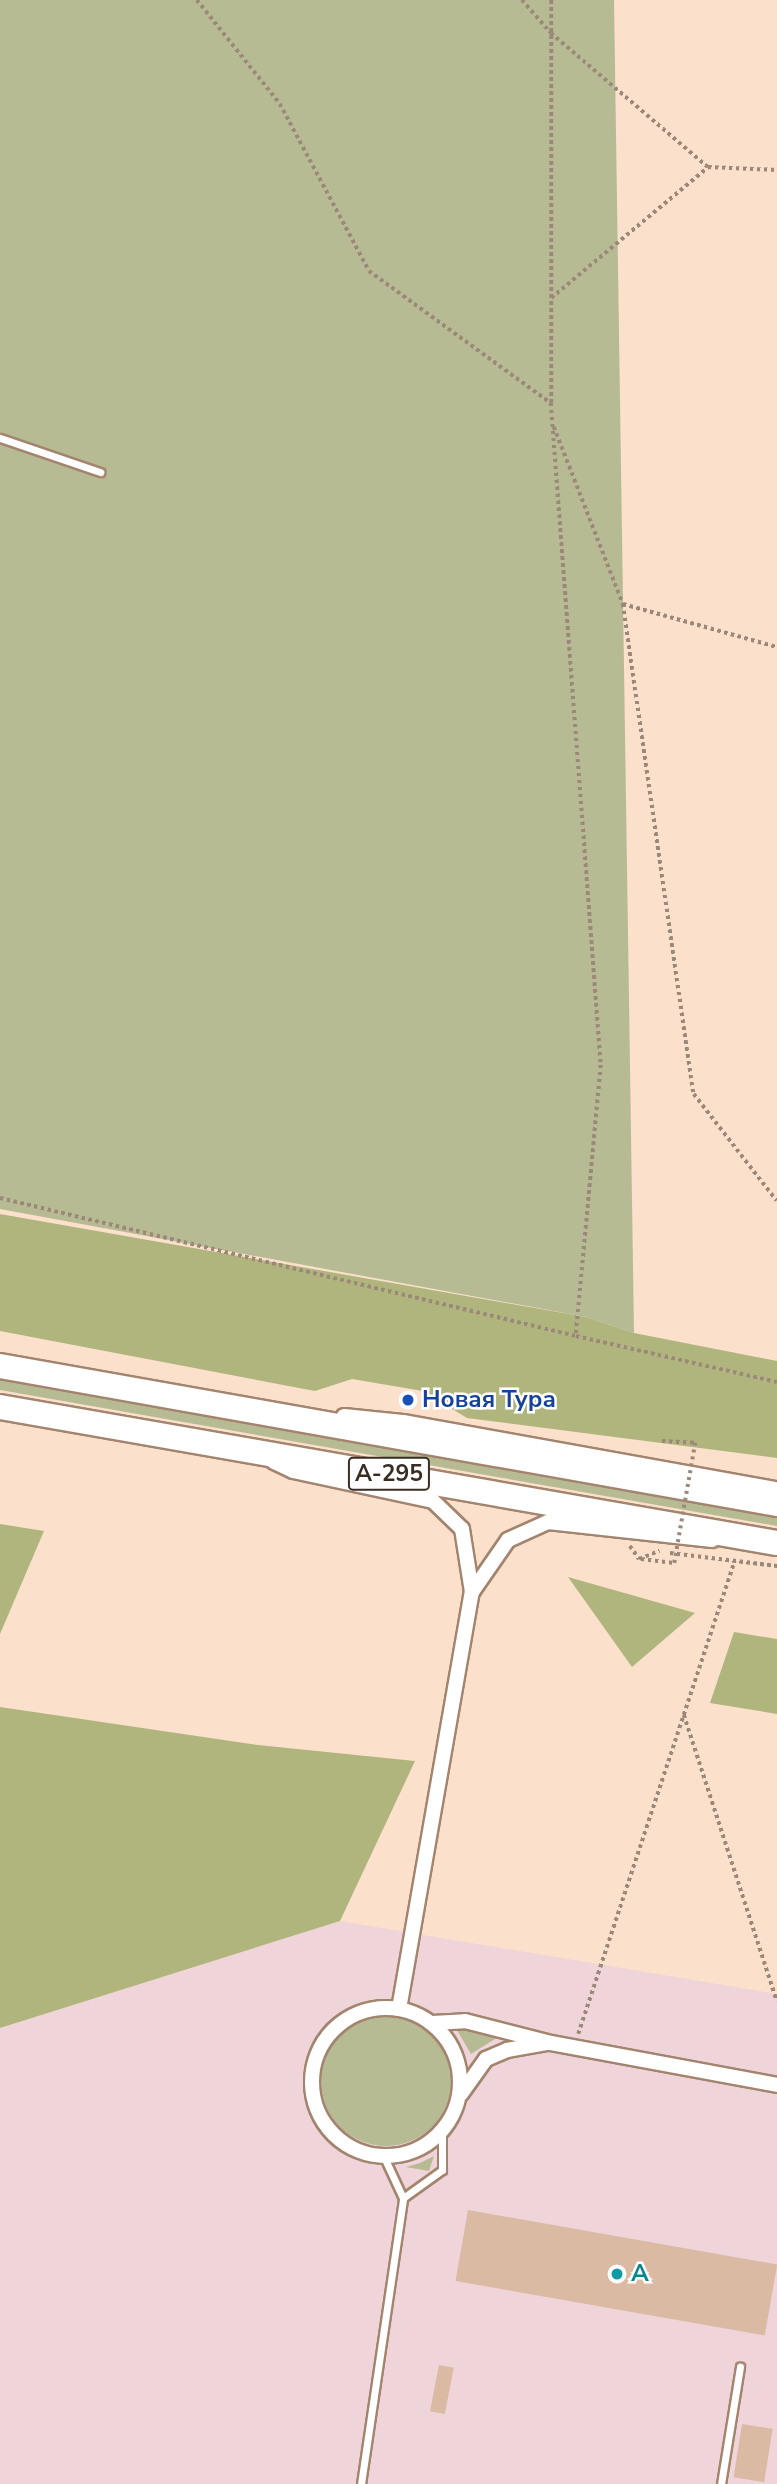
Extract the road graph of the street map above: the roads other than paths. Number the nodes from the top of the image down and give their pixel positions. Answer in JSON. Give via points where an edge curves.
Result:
{"nodes":[{"id":1,"x":0,"y":438,"type":"edge"},
{"id":2,"x":100,"y":472,"type":"dead end"},
{"id":3,"x":0,"y":1366,"type":"edge"},
{"id":4,"x":0,"y":1407,"type":"edge"},
{"id":5,"x":283,"y":1416,"type":"junction"},
{"id":6,"x":260,"y":1451,"type":"junction"},
{"id":7,"x":777,"y":1489,"type":"edge"},
{"id":8,"x":777,"y":1504,"type":"edge"},
{"id":9,"x":737,"y":1535,"type":"junction"},
{"id":10,"x":777,"y":1543,"type":"edge"},
{"id":11,"x":472,"y":1592,"type":"junction"},
{"id":12,"x":399,"y":2009,"type":"junction"},
{"id":13,"x":432,"y":2023,"type":"junction"},
{"id":14,"x":551,"y":2043,"type":"junction"},
{"id":15,"x":777,"y":2085,"type":"edge"},
{"id":16,"x":460,"y":2096,"type":"junction"},
{"id":17,"x":442,"y":2132,"type":"junction"},
{"id":18,"x":384,"y":2157,"type":"junction"},
{"id":19,"x":403,"y":2198,"type":"junction"},
{"id":20,"x":740,"y":2367,"type":"dead end"},
{"id":21,"x":361,"y":2484,"type":"edge"},
{"id":22,"x":721,"y":2484,"type":"edge"}],
"edges":[{"from":1,"to":2,"type":"lane"},
{"from":3,"to":5,"type":"highway","number":"А-295"},
{"from":4,"to":6,"type":"highway","number":"А-295"},
{"from":5,"to":7,"type":"street","number":"А-295","via":[[403,1422]]},
{"from":5,"to":8,"type":"highway","number":"А-295"},
{"from":6,"to":9,"type":"highway","number":"А-295"},
{"from":6,"to":11,"type":"street","via":[[293,1471],[433,1501],[462,1529]]},
{"from":9,"to":10,"type":"highway","number":"А-295"},
{"from":9,"to":11,"type":"street","via":[[703,1542],[548,1522],[508,1540]]},
{"from":11,"to":12,"type":"street"},
{"from":12,"to":13,"type":"street"},
{"from":12,"to":18,"type":"street","via":[[377,2008],[348,2018],[323,2042],[312,2075],[312,2092],[324,2125],[350,2148]]},
{"from":13,"to":14,"type":"street","via":[[464,2021]]},
{"from":13,"to":16,"type":"street","via":[[456,2056]]},
{"from":14,"to":15,"type":"street"},
{"from":14,"to":16,"type":"street","via":[[507,2050],[486,2059]]},
{"from":16,"to":17,"type":"street"},
{"from":17,"to":18,"type":"street","via":[[417,2150]]},
{"from":17,"to":19,"type":"lane","via":[[442,2170]]},
{"from":18,"to":19,"type":"lane"},
{"from":19,"to":21,"type":"lane"},
{"from":20,"to":22,"type":"lane"}]}
